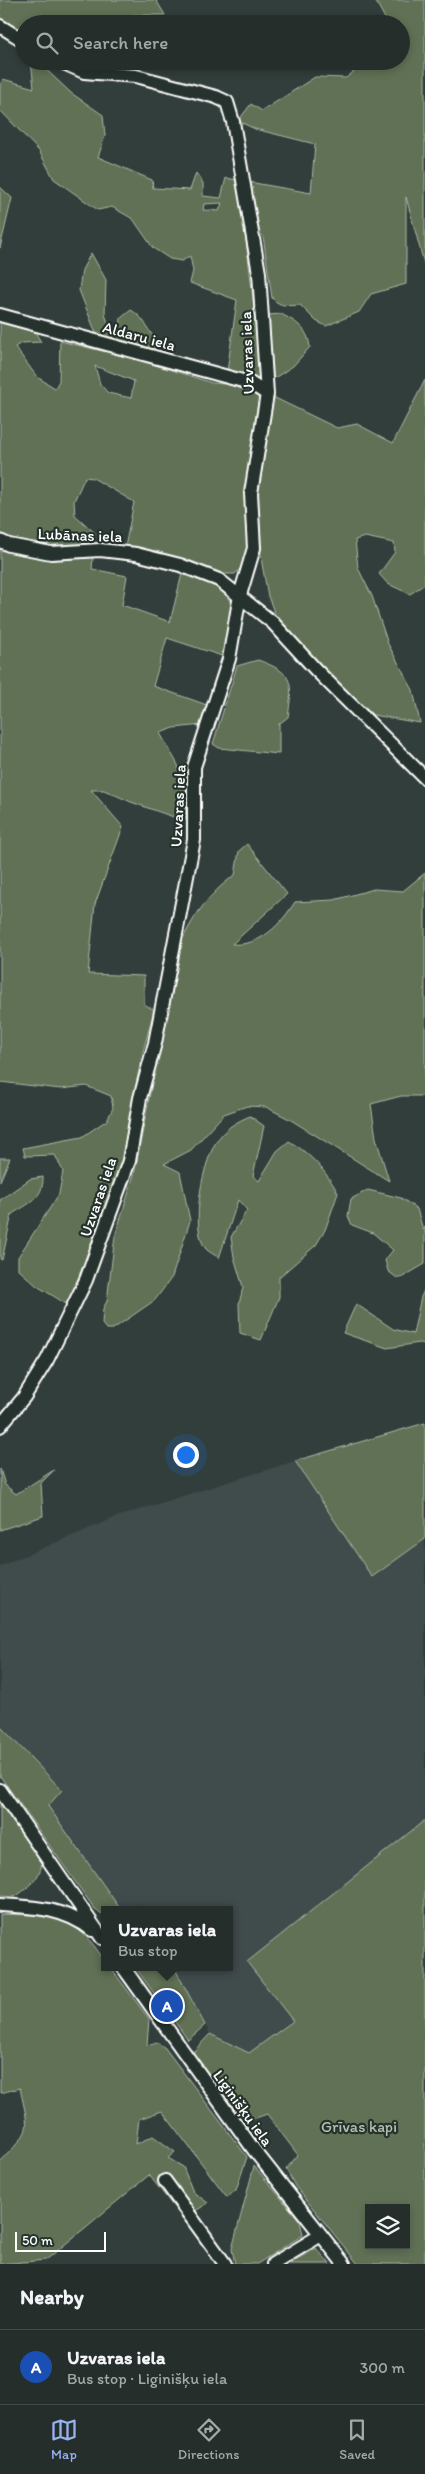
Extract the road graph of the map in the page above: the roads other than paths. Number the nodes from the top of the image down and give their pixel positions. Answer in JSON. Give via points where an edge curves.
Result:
{"nodes":[{"id":1,"x":0,"y":26,"type":"edge"},
{"id":2,"x":15,"y":35,"type":"edge"},
{"id":3,"x":79,"y":70,"type":"edge"},
{"id":4,"x":0,"y":315,"type":"edge"},
{"id":5,"x":266,"y":394,"type":"junction"},
{"id":6,"x":0,"y":541,"type":"edge"},
{"id":7,"x":240,"y":595,"type":"junction"},
{"id":8,"x":425,"y":778,"type":"edge"},
{"id":9,"x":0,"y":1426,"type":"edge"},
{"id":10,"x":0,"y":1790,"type":"edge"},
{"id":11,"x":0,"y":1905,"type":"edge"},
{"id":12,"x":101,"y":1935,"type":"edge"},
{"id":13,"x":101,"y":1937,"type":"edge"},
{"id":14,"x":126,"y":1971,"type":"edge"},
{"id":15,"x":164,"y":2181,"type":"dead end"},
{"id":16,"x":321,"y":2235,"type":"junction"},
{"id":17,"x":225,"y":2264,"type":"edge"},
{"id":18,"x":273,"y":2264,"type":"edge"},
{"id":19,"x":344,"y":2264,"type":"edge"}],
"edges":[{"from":1,"to":2,"type":"street"},
{"from":3,"to":5,"type":"street","name":"Uzvaras iela","via":[[136,76],[227,102],[259,273]]},
{"from":4,"to":5,"type":"street","name":"Aldaru iela","via":[[250,383]]},
{"from":5,"to":7,"type":"street","name":"Uzvaras iela","via":[[251,492],[254,548]]},
{"from":6,"to":7,"type":"street","name":"Lubānas iela","via":[[51,553],[100,550],[136,554],[180,565],[219,580]]},
{"from":7,"to":8,"type":"street","name":"Lubānas iela","via":[[273,623]]},
{"from":7,"to":9,"type":"street","name":"Uzvaras iela","via":[[230,659],[194,767],[194,840],[129,1160],[86,1280],[52,1351],[24,1397]]},
{"from":10,"to":12,"type":"street"},
{"from":11,"to":13,"type":"street","via":[[64,1913],[82,1921]]},
{"from":14,"to":16,"type":"street","name":"Liginišķu iela","via":[[254,2150]]},
{"from":15,"to":17,"type":"street"},
{"from":16,"to":18,"type":"street"},
{"from":16,"to":19,"type":"street","name":"Liginišķu iela"}]}
